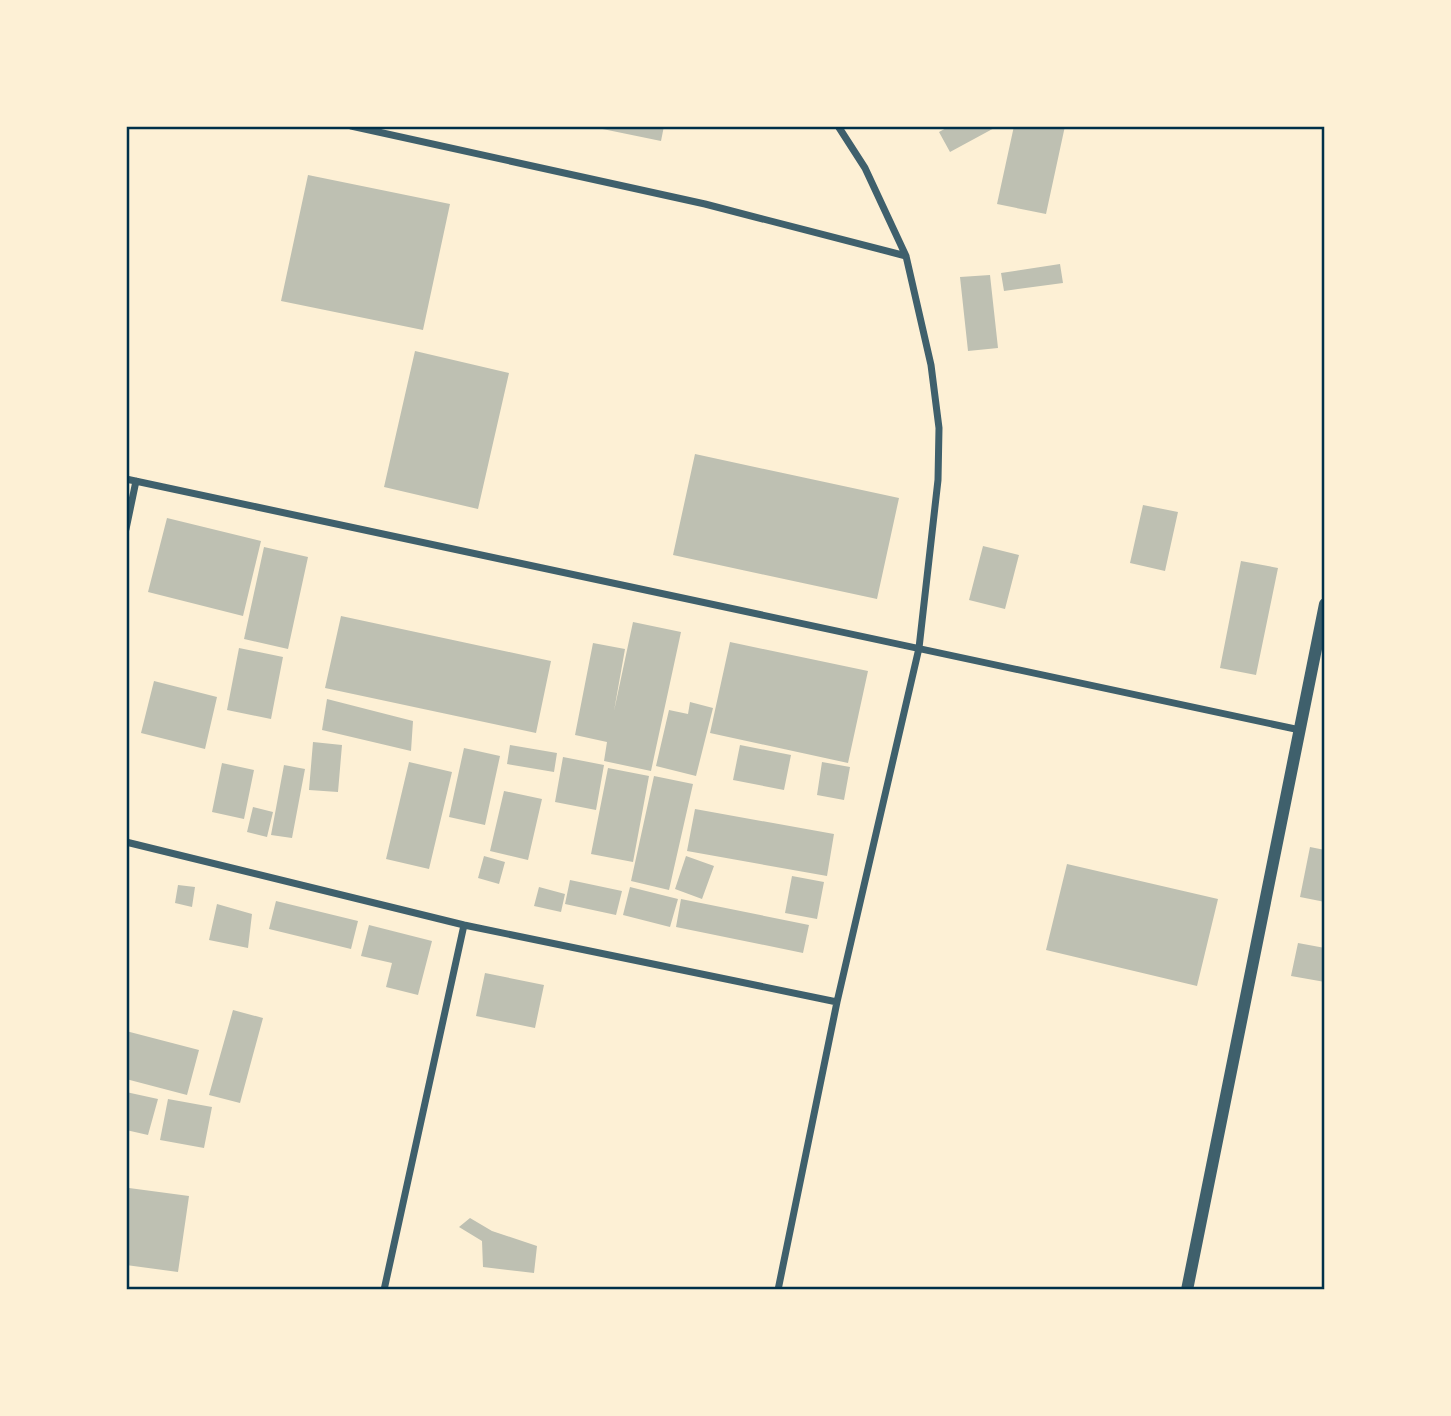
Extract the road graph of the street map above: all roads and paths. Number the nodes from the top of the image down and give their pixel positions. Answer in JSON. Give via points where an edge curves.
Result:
{"nodes":[{"id":1,"x":351,"y":126,"type":"edge"},
{"id":2,"x":838,"y":126,"type":"edge"},
{"id":3,"x":906,"y":256,"type":"junction"},
{"id":4,"x":126,"y":479,"type":"edge"},
{"id":5,"x":136,"y":481,"type":"junction"},
{"id":6,"x":126,"y":529,"type":"edge"},
{"id":7,"x":1325,"y":604,"type":"edge"},
{"id":8,"x":919,"y":648,"type":"junction"},
{"id":9,"x":1300,"y":730,"type":"junction"},
{"id":10,"x":126,"y":842,"type":"edge"},
{"id":11,"x":464,"y":925,"type":"junction"},
{"id":12,"x":837,"y":1002,"type":"junction"},
{"id":13,"x":384,"y":1290,"type":"edge"},
{"id":14,"x":778,"y":1290,"type":"edge"},
{"id":15,"x":1188,"y":1290,"type":"edge"}],
"edges":[{"from":1,"to":3,"type":"street","via":[[705,204]]},
{"from":2,"to":3,"type":"street","via":[[865,168]]},
{"from":3,"to":8,"type":"street","via":[[931,365],[939,428],[938,480]]},
{"from":4,"to":5,"type":"street"},
{"from":5,"to":6,"type":"street"},
{"from":5,"to":8,"type":"street"},
{"from":7,"to":9,"type":"street"},
{"from":8,"to":9,"type":"street"},
{"from":8,"to":12,"type":"street"},
{"from":9,"to":15,"type":"street"},
{"from":10,"to":11,"type":"street"},
{"from":11,"to":12,"type":"street"},
{"from":11,"to":13,"type":"street"},
{"from":12,"to":14,"type":"street"}]}
